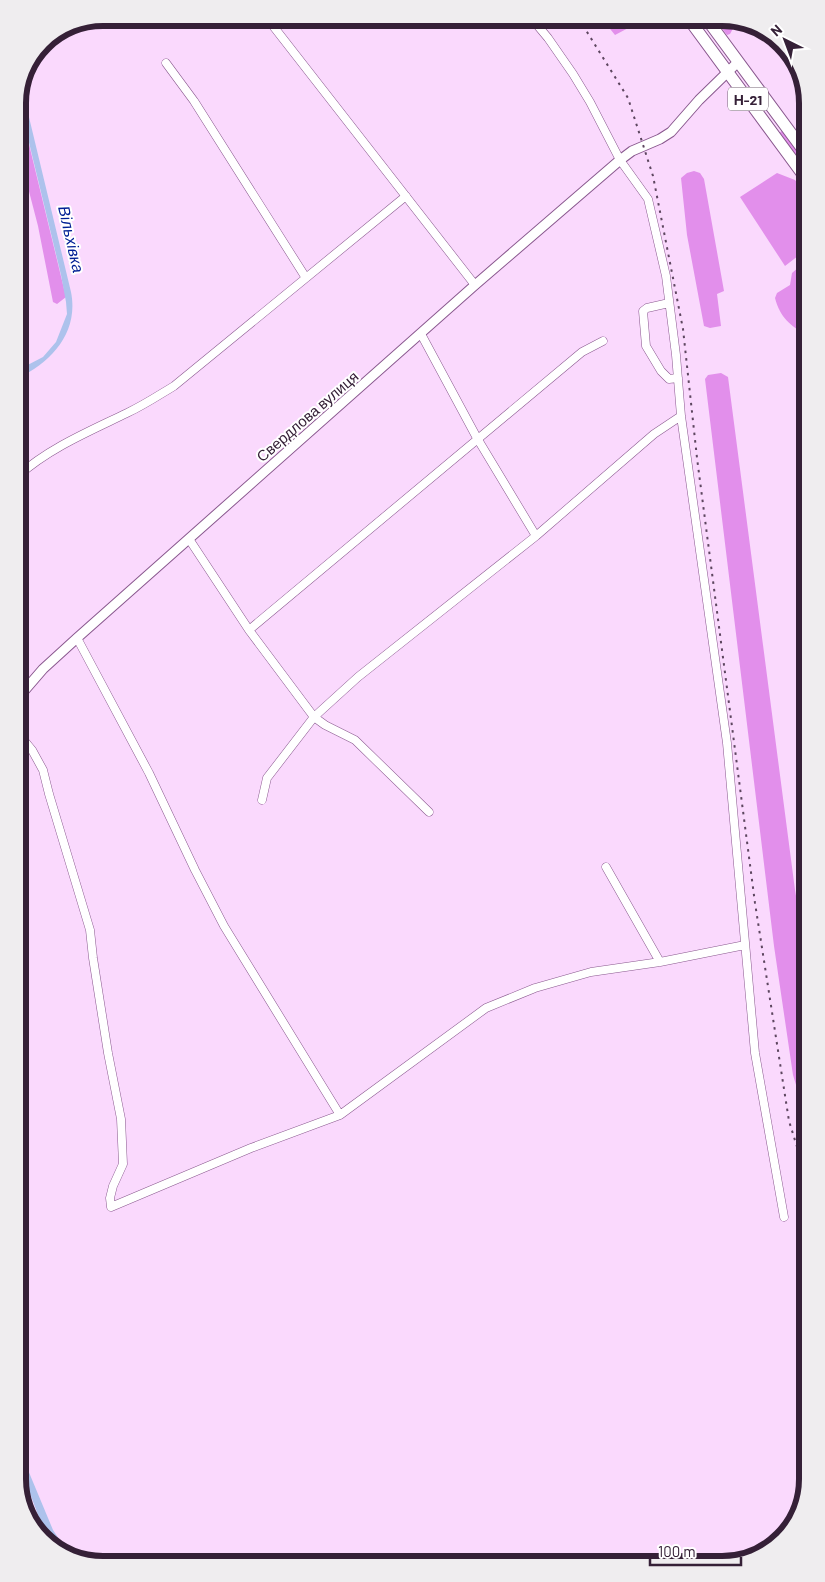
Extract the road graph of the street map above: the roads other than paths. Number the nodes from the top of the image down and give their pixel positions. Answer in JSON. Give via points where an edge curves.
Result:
{"nodes":[{"id":1,"x":273,"y":26,"type":"edge"},
{"id":2,"x":538,"y":26,"type":"edge"},
{"id":3,"x":694,"y":26,"type":"edge"},
{"id":4,"x":712,"y":26,"type":"edge"},
{"id":5,"x":738,"y":62,"type":"junction"},
{"id":6,"x":166,"y":63,"type":"dead end"},
{"id":7,"x":728,"y":72,"type":"junction"},
{"id":8,"x":799,"y":143,"type":"edge"},
{"id":9,"x":620,"y":160,"type":"junction"},
{"id":10,"x":799,"y":168,"type":"edge"},
{"id":11,"x":406,"y":196,"type":"junction"},
{"id":12,"x":306,"y":278,"type":"junction"},
{"id":13,"x":475,"y":285,"type":"junction"},
{"id":14,"x":669,"y":303,"type":"junction"},
{"id":15,"x":421,"y":334,"type":"junction"},
{"id":16,"x":604,"y":341,"type":"dead end"},
{"id":17,"x":678,"y":378,"type":"junction"},
{"id":18,"x":681,"y":416,"type":"junction"},
{"id":19,"x":477,"y":438,"type":"junction"},
{"id":20,"x":26,"y":469,"type":"edge"},
{"id":21,"x":536,"y":536,"type":"junction"},
{"id":22,"x":189,"y":539,"type":"junction"},
{"id":23,"x":249,"y":630,"type":"junction"},
{"id":24,"x":77,"y":638,"type":"junction"},
{"id":25,"x":26,"y":689,"type":"edge"},
{"id":26,"x":314,"y":717,"type":"junction"},
{"id":27,"x":26,"y":743,"type":"edge"},
{"id":28,"x":262,"y":800,"type":"dead end"},
{"id":29,"x":429,"y":812,"type":"dead end"},
{"id":30,"x":606,"y":867,"type":"dead end"},
{"id":31,"x":745,"y":945,"type":"junction"},
{"id":32,"x":660,"y":962,"type":"junction"},
{"id":33,"x":340,"y":1115,"type":"junction"},
{"id":34,"x":784,"y":1217,"type":"dead end"}],
"edges":[{"from":1,"to":11,"type":"street"},
{"from":2,"to":9,"type":"street","via":[[590,102]]},
{"from":3,"to":7,"type":"main road","number":"Н-21"},
{"from":4,"to":5,"type":"main road","number":"Н-21"},
{"from":5,"to":7,"type":"street","name":"Свердлова вулиця"},
{"from":5,"to":8,"type":"main road","number":"Н-21"},
{"from":6,"to":12,"type":"street"},
{"from":7,"to":9,"type":"street","name":"Свердлова вулиця","via":[[671,132]]},
{"from":7,"to":10,"type":"main road","number":"Н-21"},
{"from":9,"to":13,"type":"street","name":"Свердлова вулиця"},
{"from":9,"to":14,"type":"street","via":[[648,199]]},
{"from":11,"to":12,"type":"street"},
{"from":11,"to":13,"type":"street"},
{"from":12,"to":20,"type":"street","via":[[174,386]]},
{"from":13,"to":15,"type":"street","name":"Свердлова вулиця"},
{"from":14,"to":17,"type":"street"},
{"from":14,"to":17,"type":"street","via":[[643,311],[646,346],[669,379]]},
{"from":15,"to":19,"type":"street"},
{"from":15,"to":22,"type":"street","name":"Свердлова вулиця"},
{"from":16,"to":19,"type":"street","via":[[582,352]]},
{"from":17,"to":18,"type":"street"},
{"from":18,"to":21,"type":"street","via":[[654,434]]},
{"from":18,"to":31,"type":"street","via":[[727,744]]},
{"from":19,"to":21,"type":"street"},
{"from":19,"to":23,"type":"street"},
{"from":21,"to":26,"type":"street","via":[[358,677]]},
{"from":22,"to":23,"type":"street"},
{"from":22,"to":24,"type":"street","name":"Свердлова вулиця"},
{"from":23,"to":26,"type":"street"},
{"from":24,"to":25,"type":"street","name":"Свердлова вулиця"},
{"from":24,"to":33,"type":"street","via":[[149,773],[224,926]]},
{"from":26,"to":28,"type":"street","via":[[267,778]]},
{"from":26,"to":29,"type":"street","via":[[354,740]]},
{"from":27,"to":33,"type":"street","via":[[43,770],[90,930],[108,1053],[122,1119],[123,1164],[113,1186],[111,1208],[251,1148]]},
{"from":30,"to":32,"type":"street"},
{"from":31,"to":32,"type":"street"},
{"from":31,"to":34,"type":"street","via":[[755,1053]]},
{"from":32,"to":33,"type":"street","via":[[591,972],[535,988],[486,1008]]}]}
